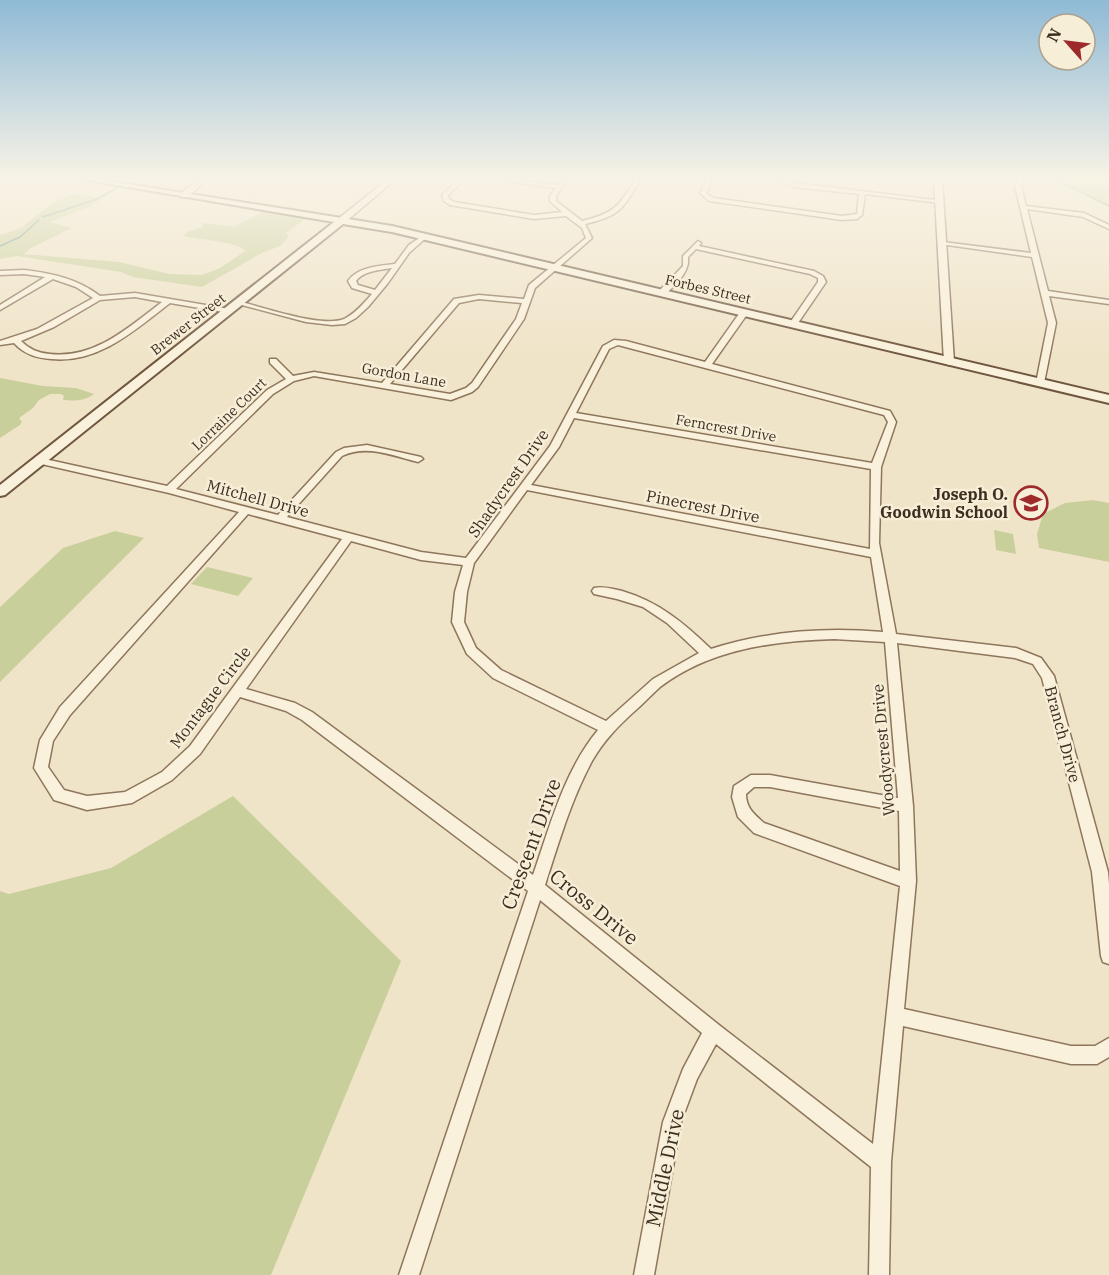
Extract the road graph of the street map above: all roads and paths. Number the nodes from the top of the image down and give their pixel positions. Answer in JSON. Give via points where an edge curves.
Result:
{"nodes":[{"id":1,"x":319,"y":238,"type":"edge"},
{"id":2,"x":422,"y":238,"type":"edge"},
{"id":3,"x":430,"y":238,"type":"edge"},
{"id":4,"x":588,"y":238,"type":"edge"},
{"id":5,"x":943,"y":238,"type":"edge"},
{"id":6,"x":1030,"y":238,"type":"edge"},
{"id":7,"x":943,"y":244,"type":"junction"},
{"id":8,"x":1034,"y":255,"type":"junction"},
{"id":9,"x":395,"y":266,"type":"junction"},
{"id":10,"x":555,"y":268,"type":"junction"},
{"id":11,"x":0,"y":273,"type":"edge"},
{"id":12,"x":51,"y":278,"type":"junction"},
{"id":13,"x":376,"y":293,"type":"junction"},
{"id":14,"x":662,"y":293,"type":"junction"},
{"id":15,"x":1045,"y":293,"type":"junction"},
{"id":16,"x":98,"y":298,"type":"junction"},
{"id":17,"x":168,"y":301,"type":"junction"},
{"id":18,"x":525,"y":301,"type":"junction"},
{"id":19,"x":1109,"y":302,"type":"edge"},
{"id":20,"x":234,"y":307,"type":"junction"},
{"id":21,"x":0,"y":308,"type":"edge"},
{"id":22,"x":744,"y":313,"type":"junction"},
{"id":23,"x":793,"y":324,"type":"junction"},
{"id":24,"x":17,"y":340,"type":"junction"},
{"id":25,"x":0,"y":343,"type":"edge"},
{"id":26,"x":273,"y":361,"type":"dead end"},
{"id":27,"x":949,"y":362,"type":"junction"},
{"id":28,"x":708,"y":364,"type":"junction"},
{"id":29,"x":291,"y":379,"type":"junction"},
{"id":30,"x":1040,"y":383,"type":"junction"},
{"id":31,"x":384,"y":386,"type":"junction"},
{"id":32,"x":1109,"y":399,"type":"edge"},
{"id":33,"x":571,"y":415,"type":"junction"},
{"id":34,"x":418,"y":459,"type":"dead end"},
{"id":35,"x":40,"y":461,"type":"junction"},
{"id":36,"x":876,"y":467,"type":"junction"},
{"id":37,"x":527,"y":487,"type":"junction"},
{"id":38,"x":169,"y":490,"type":"junction"},
{"id":39,"x":0,"y":492,"type":"edge"},
{"id":40,"x":245,"y":511,"type":"junction"},
{"id":41,"x":280,"y":519,"type":"junction"},
{"id":42,"x":348,"y":538,"type":"junction"},
{"id":43,"x":874,"y":554,"type":"junction"},
{"id":44,"x":469,"y":562,"type":"junction"},
{"id":45,"x":598,"y":591,"type":"dead end"},
{"id":46,"x":891,"y":638,"type":"junction"},
{"id":47,"x":708,"y":654,"type":"junction"},
{"id":48,"x":236,"y":692,"type":"junction"},
{"id":49,"x":607,"y":728,"type":"junction"},
{"id":50,"x":906,"y":806,"type":"junction"},
{"id":51,"x":1104,"y":873,"type":"edge"},
{"id":52,"x":908,"y":881,"type":"junction"},
{"id":53,"x":537,"y":888,"type":"junction"},
{"id":54,"x":1109,"y":956,"type":"edge"},
{"id":55,"x":896,"y":1016,"type":"junction"},
{"id":56,"x":713,"y":1031,"type":"junction"},
{"id":57,"x":1109,"y":1047,"type":"edge"},
{"id":58,"x":881,"y":1162,"type":"junction"},
{"id":59,"x":409,"y":1275,"type":"edge"},
{"id":60,"x":644,"y":1275,"type":"edge"},
{"id":61,"x":879,"y":1275,"type":"edge"}],
"edges":[{"from":1,"to":20,"type":"main road","name":"Brewer Street"},
{"from":2,"to":9,"type":"street","via":[[404,252]]},
{"from":3,"to":10,"type":"main road","name":"Forbes Street"},
{"from":4,"to":10,"type":"street","name":"Gordon Lane"},
{"from":5,"to":7,"type":"street"},
{"from":6,"to":8,"type":"street"},
{"from":7,"to":8,"type":"street"},
{"from":7,"to":27,"type":"street"},
{"from":8,"to":15,"type":"street"},
{"from":9,"to":13,"type":"street"},
{"from":9,"to":13,"type":"street","via":[[356,275],[352,281],[355,286]]},
{"from":10,"to":14,"type":"main road","name":"Forbes Street"},
{"from":10,"to":18,"type":"street","name":"Gordon Lane","via":[[532,287]]},
{"from":11,"to":12,"type":"street"},
{"from":12,"to":16,"type":"street","via":[[79,285]]},
{"from":12,"to":21,"type":"street"},
{"from":13,"to":20,"type":"street","via":[[351,318],[331,324]]},
{"from":14,"to":22,"type":"main road","name":"Forbes Street"},
{"from":14,"to":23,"type":"street","via":[[684,270],[686,257],[696,245],[812,272],[822,282]]},
{"from":15,"to":19,"type":"street"},
{"from":15,"to":30,"type":"street","via":[[1052,323]]},
{"from":16,"to":17,"type":"street","via":[[124,294]]},
{"from":16,"to":24,"type":"street","via":[[45,330]]},
{"from":17,"to":20,"type":"street"},
{"from":17,"to":24,"type":"street","via":[[106,345],[80,356],[36,355],[24,350]]},
{"from":18,"to":31,"type":"street","via":[[479,297],[457,301]]},
{"from":18,"to":31,"type":"street","name":"Gordon Lane","via":[[520,319],[469,390],[451,397]]},
{"from":20,"to":35,"type":"main road","name":"Brewer Street"},
{"from":22,"to":23,"type":"main road","name":"Forbes Street"},
{"from":22,"to":28,"type":"street"},
{"from":23,"to":27,"type":"main road","name":"Forbes Street"},
{"from":24,"to":25,"type":"street"},
{"from":26,"to":29,"type":"street","name":"Lorraine Court"},
{"from":27,"to":30,"type":"main road","name":"Forbes Street"},
{"from":28,"to":33,"type":"street","name":"Shadycrest Drive","via":[[626,343],[610,344]]},
{"from":28,"to":36,"type":"street","name":"Woodycrest Drive","via":[[887,413],[892,422]]},
{"from":29,"to":31,"type":"street","name":"Gordon Lane","via":[[314,374]]},
{"from":29,"to":38,"type":"street","name":"Lorraine Court","via":[[270,392]]},
{"from":30,"to":32,"type":"main road","name":"Forbes Street"},
{"from":33,"to":36,"type":"street","name":"Ferncrest Drive"},
{"from":33,"to":37,"type":"street","name":"Shadycrest Drive"},
{"from":34,"to":41,"type":"street","via":[[348,448]]},
{"from":35,"to":38,"type":"street","name":"Mitchell Drive"},
{"from":35,"to":39,"type":"main road","name":"Brewer Street"},
{"from":36,"to":43,"type":"street","name":"Woodycrest Drive"},
{"from":37,"to":43,"type":"street","name":"Pinecrest Drive"},
{"from":37,"to":44,"type":"street","name":"Shadycrest Drive"},
{"from":38,"to":40,"type":"street","name":"Mitchell Drive"},
{"from":40,"to":41,"type":"street","name":"Mitchell Drive"},
{"from":40,"to":48,"type":"street","name":"Montague Circle","via":[[64,711],[47,740],[41,768],[59,795],[87,802],[127,798],[167,776],[195,750]]},
{"from":41,"to":42,"type":"street","name":"Mitchell Drive"},
{"from":42,"to":44,"type":"street","name":"Mitchell Drive","via":[[421,556]]},
{"from":42,"to":48,"type":"street","name":"Montague Circle"},
{"from":43,"to":46,"type":"street","name":"Woodycrest Drive"},
{"from":44,"to":49,"type":"street","name":"Shadycrest Drive","via":[[458,621],[471,651],[497,674]]},
{"from":45,"to":47,"type":"street","via":[[630,596],[660,610]]},
{"from":46,"to":47,"type":"street","name":"Crescent Drive","via":[[789,636],[747,642]]},
{"from":46,"to":50,"type":"street","name":"Woodycrest Drive"},
{"from":46,"to":51,"type":"street","name":"Branch Drive","via":[[1016,653],[1037,661],[1048,676]]},
{"from":47,"to":49,"type":"street","name":"Crescent Drive","via":[[661,680]]},
{"from":48,"to":53,"type":"street","name":"Cross Drive","via":[[290,707],[307,716]]},
{"from":49,"to":53,"type":"street","name":"Crescent Drive","via":[[564,804]]},
{"from":50,"to":52,"type":"street","name":"Woodycrest Drive"},
{"from":50,"to":52,"type":"street","via":[[770,781],[751,781],[739,791],[738,804],[759,828]]},
{"from":51,"to":54,"type":"street","name":"Branch Drive"},
{"from":52,"to":55,"type":"street","name":"Woodycrest Drive"},
{"from":53,"to":56,"type":"street","name":"Cross Drive"},
{"from":53,"to":59,"type":"street","name":"Crescent Drive"},
{"from":55,"to":57,"type":"street","via":[[1071,1055],[1097,1055]]},
{"from":55,"to":58,"type":"street","name":"Woodycrest Drive"},
{"from":56,"to":58,"type":"street","name":"Cross Drive"},
{"from":56,"to":60,"type":"street","name":"Middle Drive","via":[[689,1075],[672,1122]]},
{"from":58,"to":61,"type":"street","name":"Woodycrest Drive"}]}
